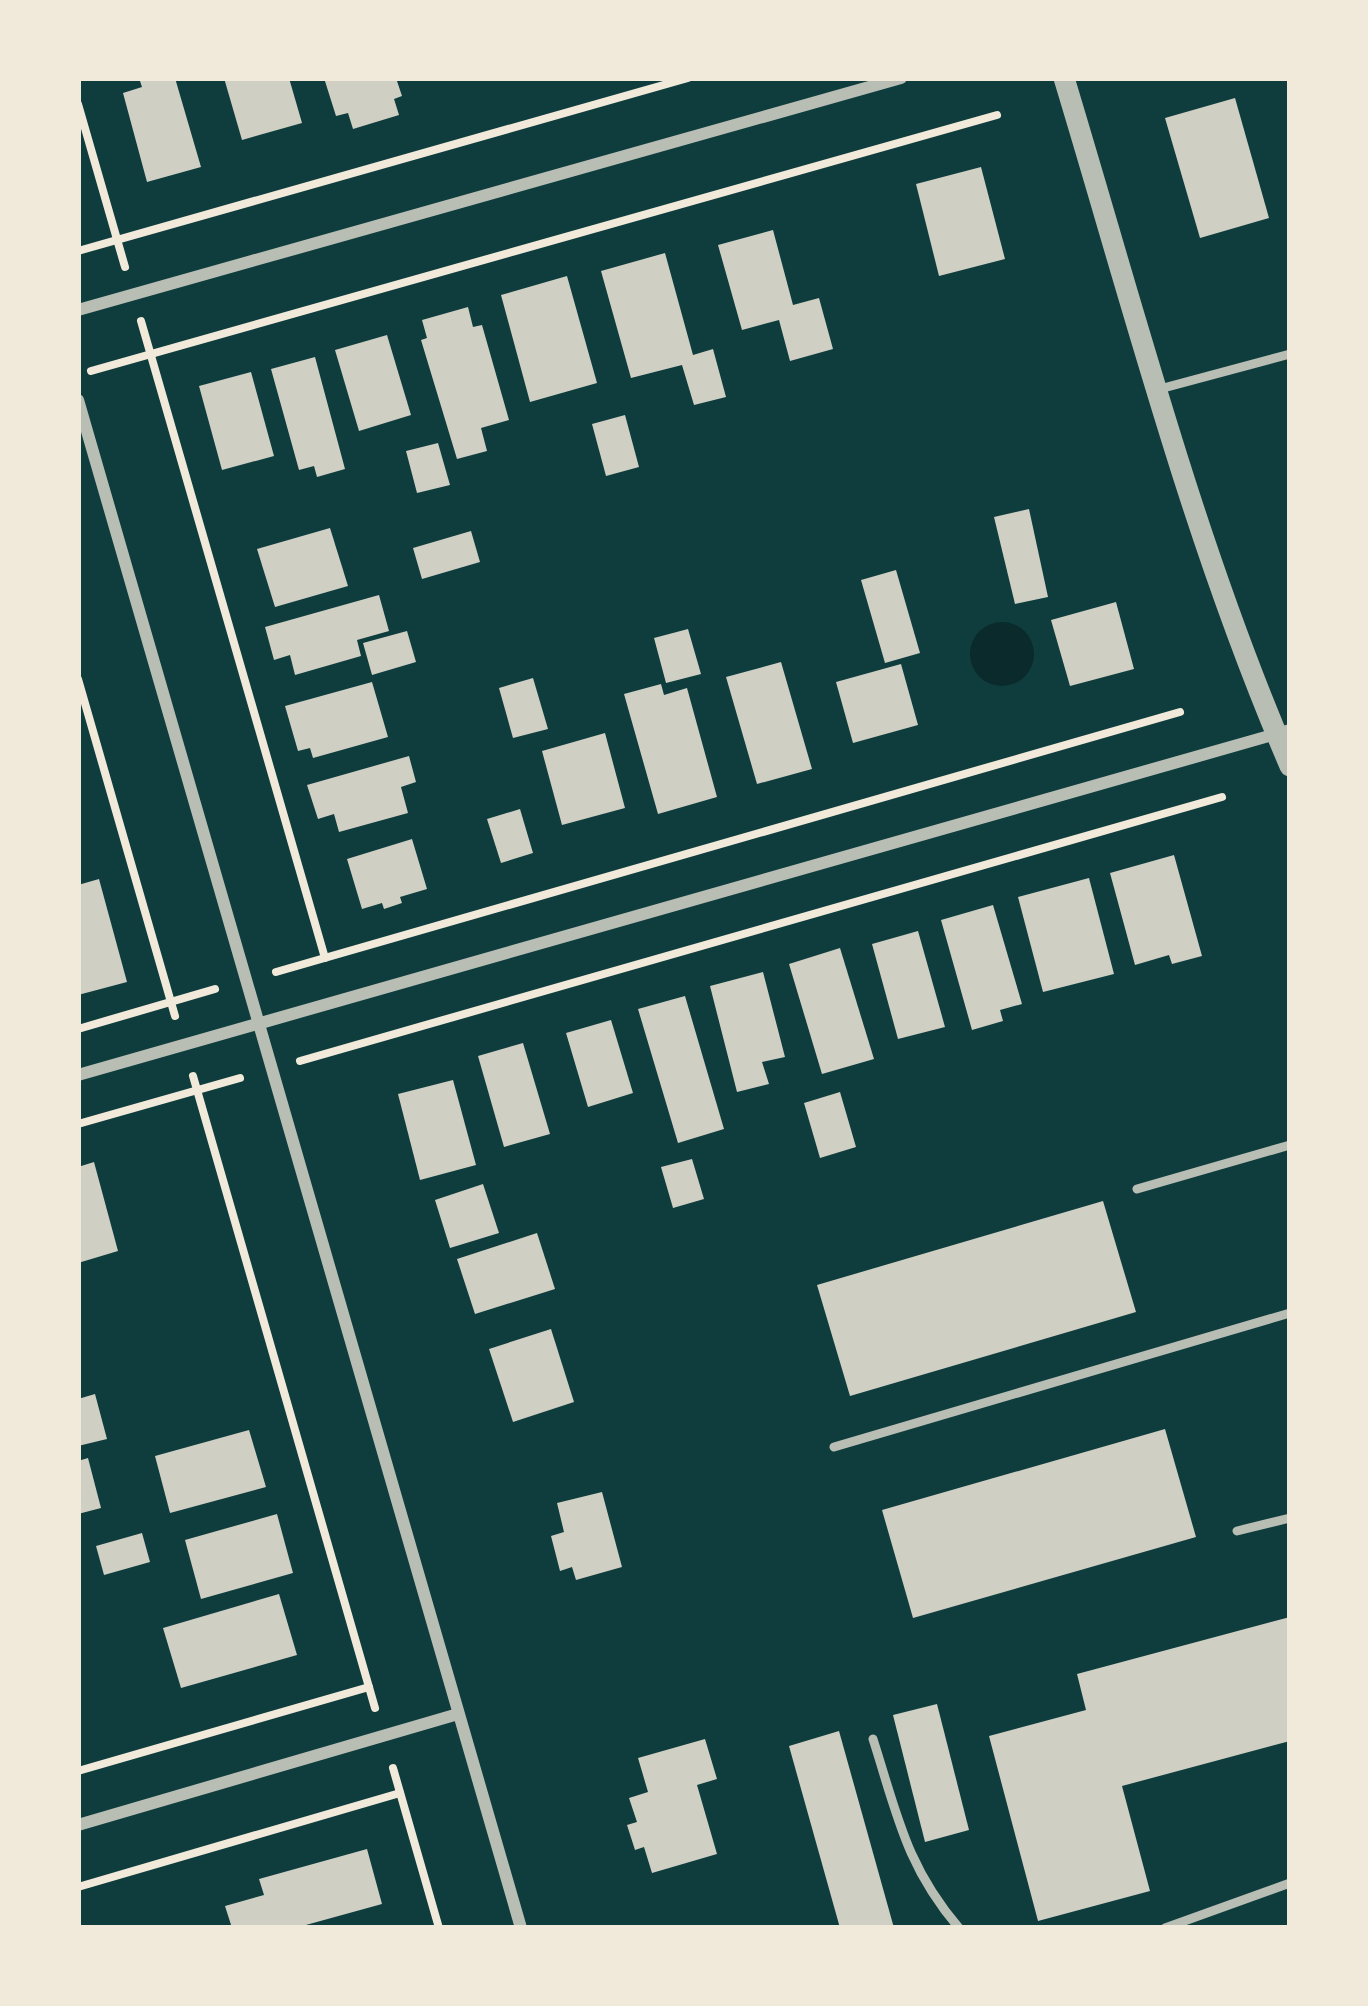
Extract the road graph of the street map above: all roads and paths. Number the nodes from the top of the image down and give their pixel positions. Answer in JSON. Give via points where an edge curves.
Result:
{"nodes":[{"id":1,"x":688,"y":78,"type":"edge"},
{"id":2,"x":901,"y":78,"type":"edge"},
{"id":3,"x":1064,"y":78,"type":"edge"},
{"id":4,"x":78,"y":104,"type":"edge"},
{"id":5,"x":997,"y":115,"type":"dead end"},
{"id":6,"x":117,"y":238,"type":"junction"},
{"id":7,"x":78,"y":251,"type":"edge"},
{"id":8,"x":133,"y":295,"type":"junction"},
{"id":9,"x":78,"y":310,"type":"edge"},
{"id":10,"x":150,"y":353,"type":"junction"},
{"id":11,"x":1290,"y":354,"type":"edge"},
{"id":12,"x":78,"y":375,"type":"edge"},
{"id":13,"x":1155,"y":390,"type":"junction"},
{"id":14,"x":78,"y":400,"type":"edge"},
{"id":15,"x":78,"y":680,"type":"edge"},
{"id":16,"x":1180,"y":712,"type":"dead end"},
{"id":17,"x":1283,"y":732,"type":"edge"},
{"id":18,"x":1290,"y":766,"type":"edge"},
{"id":19,"x":1222,"y":796,"type":"dead end"},
{"id":20,"x":325,"y":958,"type":"junction"},
{"id":21,"x":246,"y":980,"type":"junction"},
{"id":22,"x":337,"y":1000,"type":"junction"},
{"id":23,"x":171,"y":1002,"type":"junction"},
{"id":24,"x":258,"y":1023,"type":"junction"},
{"id":25,"x":78,"y":1029,"type":"edge"},
{"id":26,"x":184,"y":1044,"type":"junction"},
{"id":27,"x":351,"y":1046,"type":"junction"},
{"id":28,"x":272,"y":1069,"type":"junction"},
{"id":29,"x":78,"y":1075,"type":"edge"},
{"id":30,"x":197,"y":1090,"type":"junction"},
{"id":31,"x":78,"y":1124,"type":"edge"},
{"id":32,"x":1290,"y":1145,"type":"edge"},
{"id":33,"x":1137,"y":1189,"type":"dead end"},
{"id":34,"x":1290,"y":1313,"type":"edge"},
{"id":35,"x":834,"y":1447,"type":"dead end"},
{"id":36,"x":1290,"y":1518,"type":"edge"},
{"id":37,"x":1237,"y":1532,"type":"dead end"},
{"id":38,"x":369,"y":1687,"type":"junction"},
{"id":39,"x":458,"y":1714,"type":"junction"},
{"id":40,"x":383,"y":1736,"type":"junction"},
{"id":41,"x":873,"y":1739,"type":"dead end"},
{"id":42,"x":78,"y":1771,"type":"edge"},
{"id":43,"x":400,"y":1793,"type":"junction"},
{"id":44,"x":78,"y":1825,"type":"edge"},
{"id":45,"x":1290,"y":1883,"type":"edge"},
{"id":46,"x":78,"y":1887,"type":"edge"},
{"id":47,"x":439,"y":1928,"type":"edge"},
{"id":48,"x":521,"y":1928,"type":"edge"},
{"id":49,"x":959,"y":1928,"type":"edge"},
{"id":50,"x":1163,"y":1928,"type":"edge"}],
"edges":[{"from":1,"to":6,"type":"path"},
{"from":2,"to":8,"type":"street"},
{"from":3,"to":13,"type":"street"},
{"from":4,"to":6,"type":"path"},
{"from":5,"to":10,"type":"path"},
{"from":6,"to":7,"type":"path"},
{"from":6,"to":8,"type":"path"},
{"from":8,"to":9,"type":"street"},
{"from":8,"to":10,"type":"path"},
{"from":10,"to":12,"type":"path"},
{"from":10,"to":20,"type":"path"},
{"from":11,"to":13,"type":"lane"},
{"from":13,"to":17,"type":"street","via":[[1199,527]]},
{"from":14,"to":21,"type":"street"},
{"from":15,"to":23,"type":"path"},
{"from":16,"to":20,"type":"path"},
{"from":17,"to":18,"type":"street"},
{"from":17,"to":22,"type":"street"},
{"from":19,"to":27,"type":"path"},
{"from":20,"to":21,"type":"path"},
{"from":20,"to":22,"type":"path"},
{"from":21,"to":23,"type":"path"},
{"from":21,"to":24,"type":"street"},
{"from":22,"to":24,"type":"street"},
{"from":22,"to":27,"type":"path"},
{"from":23,"to":25,"type":"path"},
{"from":23,"to":26,"type":"path"},
{"from":24,"to":26,"type":"street"},
{"from":24,"to":28,"type":"street"},
{"from":26,"to":29,"type":"street"},
{"from":26,"to":30,"type":"path"},
{"from":27,"to":28,"type":"path"},
{"from":28,"to":30,"type":"path"},
{"from":28,"to":39,"type":"street"},
{"from":30,"to":31,"type":"path"},
{"from":30,"to":38,"type":"path"},
{"from":32,"to":33,"type":"lane"},
{"from":34,"to":35,"type":"lane"},
{"from":36,"to":37,"type":"lane"},
{"from":38,"to":40,"type":"path"},
{"from":38,"to":42,"type":"path"},
{"from":39,"to":40,"type":"street"},
{"from":39,"to":48,"type":"street"},
{"from":40,"to":43,"type":"path"},
{"from":40,"to":44,"type":"street"},
{"from":41,"to":49,"type":"lane","via":[[910,1858]]},
{"from":43,"to":46,"type":"path"},
{"from":43,"to":47,"type":"path"},
{"from":45,"to":50,"type":"lane"}]}
